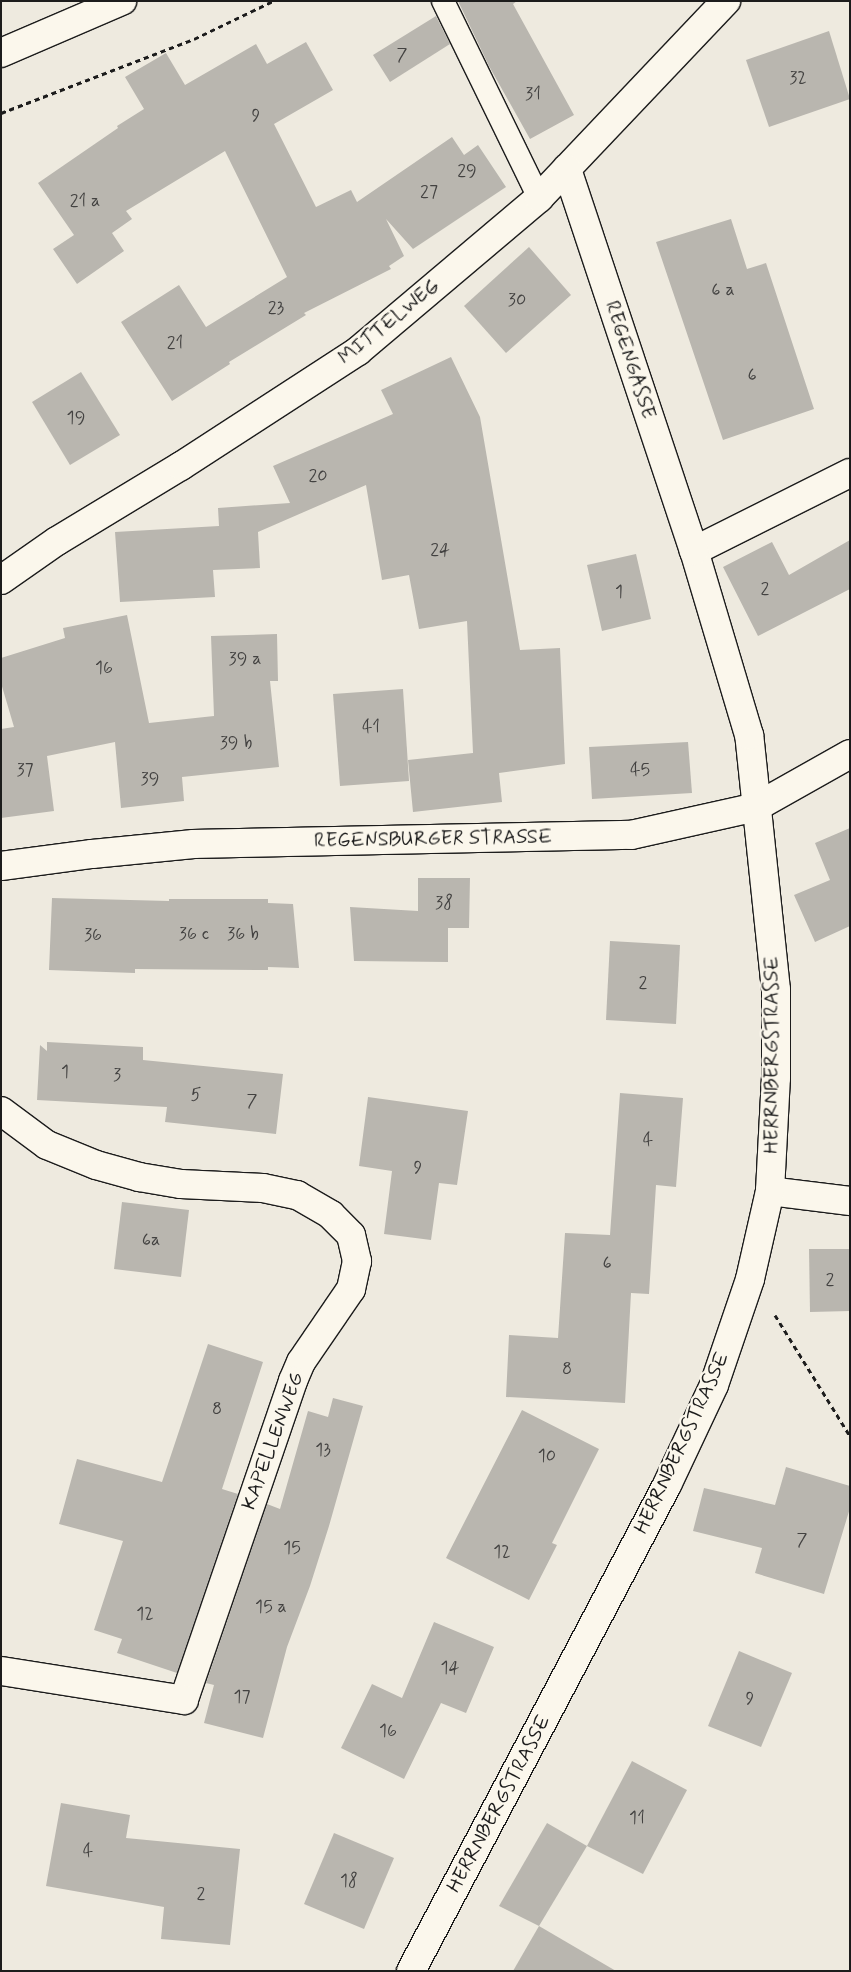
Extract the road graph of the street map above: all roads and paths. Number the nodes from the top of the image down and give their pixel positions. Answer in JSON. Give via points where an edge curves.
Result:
{"nodes":[{"id":1,"x":122,"y":1,"type":"edge"},
{"id":2,"x":273,"y":1,"type":"edge"},
{"id":3,"x":443,"y":1,"type":"edge"},
{"id":4,"x":726,"y":1,"type":"edge"},
{"id":5,"x":1,"y":53,"type":"edge"},
{"id":6,"x":1,"y":113,"type":"edge"},
{"id":7,"x":567,"y":169,"type":"junction"},
{"id":8,"x":539,"y":198,"type":"junction"},
{"id":9,"x":850,"y":473,"type":"edge"},
{"id":10,"x":694,"y":551,"type":"junction"},
{"id":11,"x":1,"y":580,"type":"edge"},
{"id":12,"x":850,"y":754,"type":"edge"},
{"id":13,"x":756,"y":807,"type":"junction"},
{"id":14,"x":1,"y":866,"type":"edge"},
{"id":15,"x":1,"y":1110,"type":"edge"},
{"id":16,"x":770,"y":1190,"type":"junction"},
{"id":17,"x":850,"y":1201,"type":"edge"},
{"id":18,"x":750,"y":1279,"type":"junction"},
{"id":19,"x":850,"y":1436,"type":"edge"},
{"id":20,"x":1,"y":1671,"type":"edge"},
{"id":21,"x":411,"y":1971,"type":"edge"}],
"edges":[{"from":1,"to":5,"type":"street"},
{"from":2,"to":6,"type":"path","via":[[194,39]]},
{"from":3,"to":8,"type":"lane"},
{"from":4,"to":7,"type":"street","name":"MITTELWEG"},
{"from":7,"to":8,"type":"street","name":"MITTELWEG"},
{"from":7,"to":10,"type":"street","name":"REGENGASSE"},
{"from":8,"to":11,"type":"street","name":"MITTELWEG","via":[[358,351],[57,541]]},
{"from":9,"to":10,"type":"street"},
{"from":10,"to":13,"type":"street","name":"REGENGASSE","via":[[749,735]]},
{"from":12,"to":13,"type":"street","name":"REGENSBURGER STRASSE"},
{"from":13,"to":14,"type":"street","name":"REGENSBURGER STRASSE","via":[[631,835],[194,844]]},
{"from":13,"to":16,"type":"street","name":"HERRNBERGSTRASSE","via":[[776,990],[776,1078]]},
{"from":15,"to":20,"type":"street","name":"KAPELLENWEG","via":[[47,1145],[96,1165],[139,1177],[263,1188],[297,1195],[331,1215],[351,1235],[357,1261],[351,1289],[292,1381],[184,1700]]},
{"from":16,"to":17,"type":"street"},
{"from":16,"to":18,"type":"street","name":"HERRNBERGSTRASSE"},
{"from":18,"to":19,"type":"path"},
{"from":18,"to":21,"type":"street","name":"HERRNBERGSTRASSE","via":[[714,1385],[667,1485]]}]}
